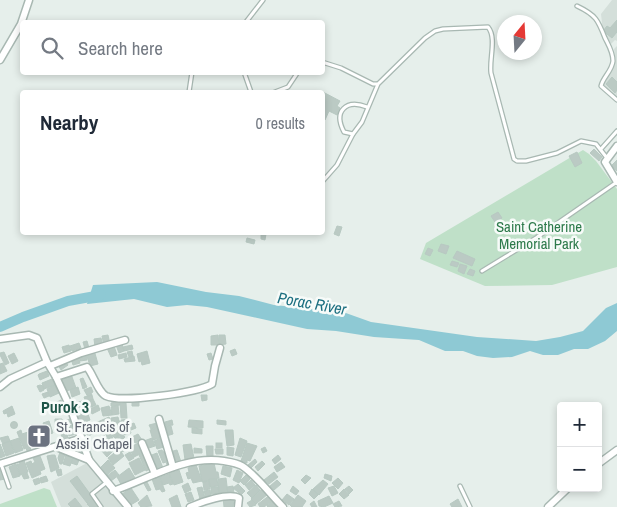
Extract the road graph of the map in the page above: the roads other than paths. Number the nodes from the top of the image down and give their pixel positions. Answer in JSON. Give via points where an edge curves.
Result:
{"nodes":[{"id":1,"x":29,"y":0,"type":"edge"},
{"id":2,"x":263,"y":0,"type":"edge"},
{"id":3,"x":577,"y":6,"type":"dead end"},
{"id":4,"x":22,"y":20,"type":"edge"},
{"id":5,"x":248,"y":20,"type":"edge"},
{"id":6,"x":20,"y":24,"type":"edge"},
{"id":7,"x":0,"y":60,"type":"edge"},
{"id":8,"x":325,"y":63,"type":"edge"},
{"id":9,"x":192,"y":75,"type":"edge"},
{"id":10,"x":245,"y":75,"type":"edge"},
{"id":11,"x":296,"y":75,"type":"edge"},
{"id":12,"x":378,"y":84,"type":"junction"},
{"id":13,"x":189,"y":90,"type":"edge"},
{"id":14,"x":249,"y":90,"type":"edge"},
{"id":15,"x":280,"y":90,"type":"edge"},
{"id":16,"x":617,"y":100,"type":"edge"},
{"id":17,"x":367,"y":107,"type":"junction"},
{"id":18,"x":617,"y":131,"type":"edge"},
{"id":19,"x":353,"y":134,"type":"junction"},
{"id":20,"x":617,"y":146,"type":"edge"},
{"id":21,"x":601,"y":149,"type":"junction"},
{"id":22,"x":606,"y":160,"type":"junction"},
{"id":23,"x":325,"y":178,"type":"edge"},
{"id":24,"x":617,"y":182,"type":"edge"},
{"id":25,"x":482,"y":271,"type":"dead end"},
{"id":26,"x":0,"y":339,"type":"edge"},
{"id":27,"x":125,"y":340,"type":"dead end"},
{"id":28,"x":220,"y":348,"type":"dead end"},
{"id":29,"x":49,"y":364,"type":"junction"},
{"id":30,"x":56,"y":377,"type":"junction"},
{"id":31,"x":0,"y":387,"type":"edge"},
{"id":32,"x":159,"y":419,"type":"dead end"},
{"id":33,"x":82,"y":438,"type":"junction"},
{"id":34,"x":142,"y":442,"type":"dead end"},
{"id":35,"x":53,"y":447,"type":"junction"},
{"id":36,"x":617,"y":450,"type":"edge"},
{"id":37,"x":89,"y":460,"type":"junction"},
{"id":38,"x":602,"y":461,"type":"edge"},
{"id":39,"x":1,"y":464,"type":"edge"},
{"id":40,"x":173,"y":468,"type":"junction"},
{"id":41,"x":155,"y":474,"type":"junction"},
{"id":42,"x":107,"y":482,"type":"junction"},
{"id":43,"x":460,"y":486,"type":"dead end"},
{"id":44,"x":9,"y":487,"type":"dead end"},
{"id":45,"x":113,"y":491,"type":"junction"},
{"id":46,"x":564,"y":492,"type":"edge"},
{"id":47,"x":101,"y":507,"type":"edge"},
{"id":48,"x":128,"y":507,"type":"edge"},
{"id":49,"x":190,"y":507,"type":"edge"},
{"id":50,"x":238,"y":507,"type":"edge"},
{"id":51,"x":283,"y":507,"type":"edge"},
{"id":52,"x":470,"y":507,"type":"edge"},
{"id":53,"x":548,"y":507,"type":"edge"}],
"edges":[{"from":1,"to":4,"type":"street"},
{"from":2,"to":5,"type":"lane"},
{"from":3,"to":16,"type":"lane","via":[[601,24],[613,60],[601,86]]},
{"from":6,"to":7,"type":"street"},
{"from":8,"to":12,"type":"lane"},
{"from":9,"to":13,"type":"lane"},
{"from":10,"to":14,"type":"lane"},
{"from":11,"to":15,"type":"lane","via":[[288,87]]},
{"from":12,"to":17,"type":"lane"},
{"from":12,"to":21,"type":"lane","via":[[435,31],[488,27],[492,39],[491,73],[514,159],[526,161],[557,153],[581,141],[596,144]]},
{"from":17,"to":19,"type":"lane"},
{"from":17,"to":19,"type":"lane","via":[[357,103],[343,108],[339,121],[344,132]]},
{"from":18,"to":21,"type":"lane"},
{"from":19,"to":23,"type":"lane"},
{"from":20,"to":22,"type":"street"},
{"from":21,"to":22,"type":"lane"},
{"from":22,"to":24,"type":"street"},
{"from":24,"to":25,"type":"lane"},
{"from":26,"to":29,"type":"street","via":[[34,336]]},
{"from":27,"to":29,"type":"street"},
{"from":28,"to":30,"type":"street","via":[[212,384],[168,395],[108,397],[102,394],[87,367]]},
{"from":29,"to":30,"type":"street"},
{"from":29,"to":31,"type":"street","via":[[10,379]]},
{"from":30,"to":33,"type":"street"},
{"from":32,"to":40,"type":"street"},
{"from":33,"to":35,"type":"street"},
{"from":33,"to":37,"type":"street"},
{"from":34,"to":41,"type":"street"},
{"from":35,"to":37,"type":"street","via":[[64,448]]},
{"from":35,"to":39,"type":"street"},
{"from":36,"to":38,"type":"street"},
{"from":37,"to":42,"type":"street"},
{"from":39,"to":44,"type":"lane"},
{"from":40,"to":41,"type":"street"},
{"from":40,"to":51,"type":"street","via":[[204,460],[242,466]]},
{"from":41,"to":45,"type":"street"},
{"from":42,"to":45,"type":"street"},
{"from":42,"to":47,"type":"lane","via":[[92,494]]},
{"from":43,"to":52,"type":"lane"},
{"from":45,"to":48,"type":"street"},
{"from":46,"to":53,"type":"street"},
{"from":49,"to":50,"type":"street","via":[[234,495],[239,498]]}]}
